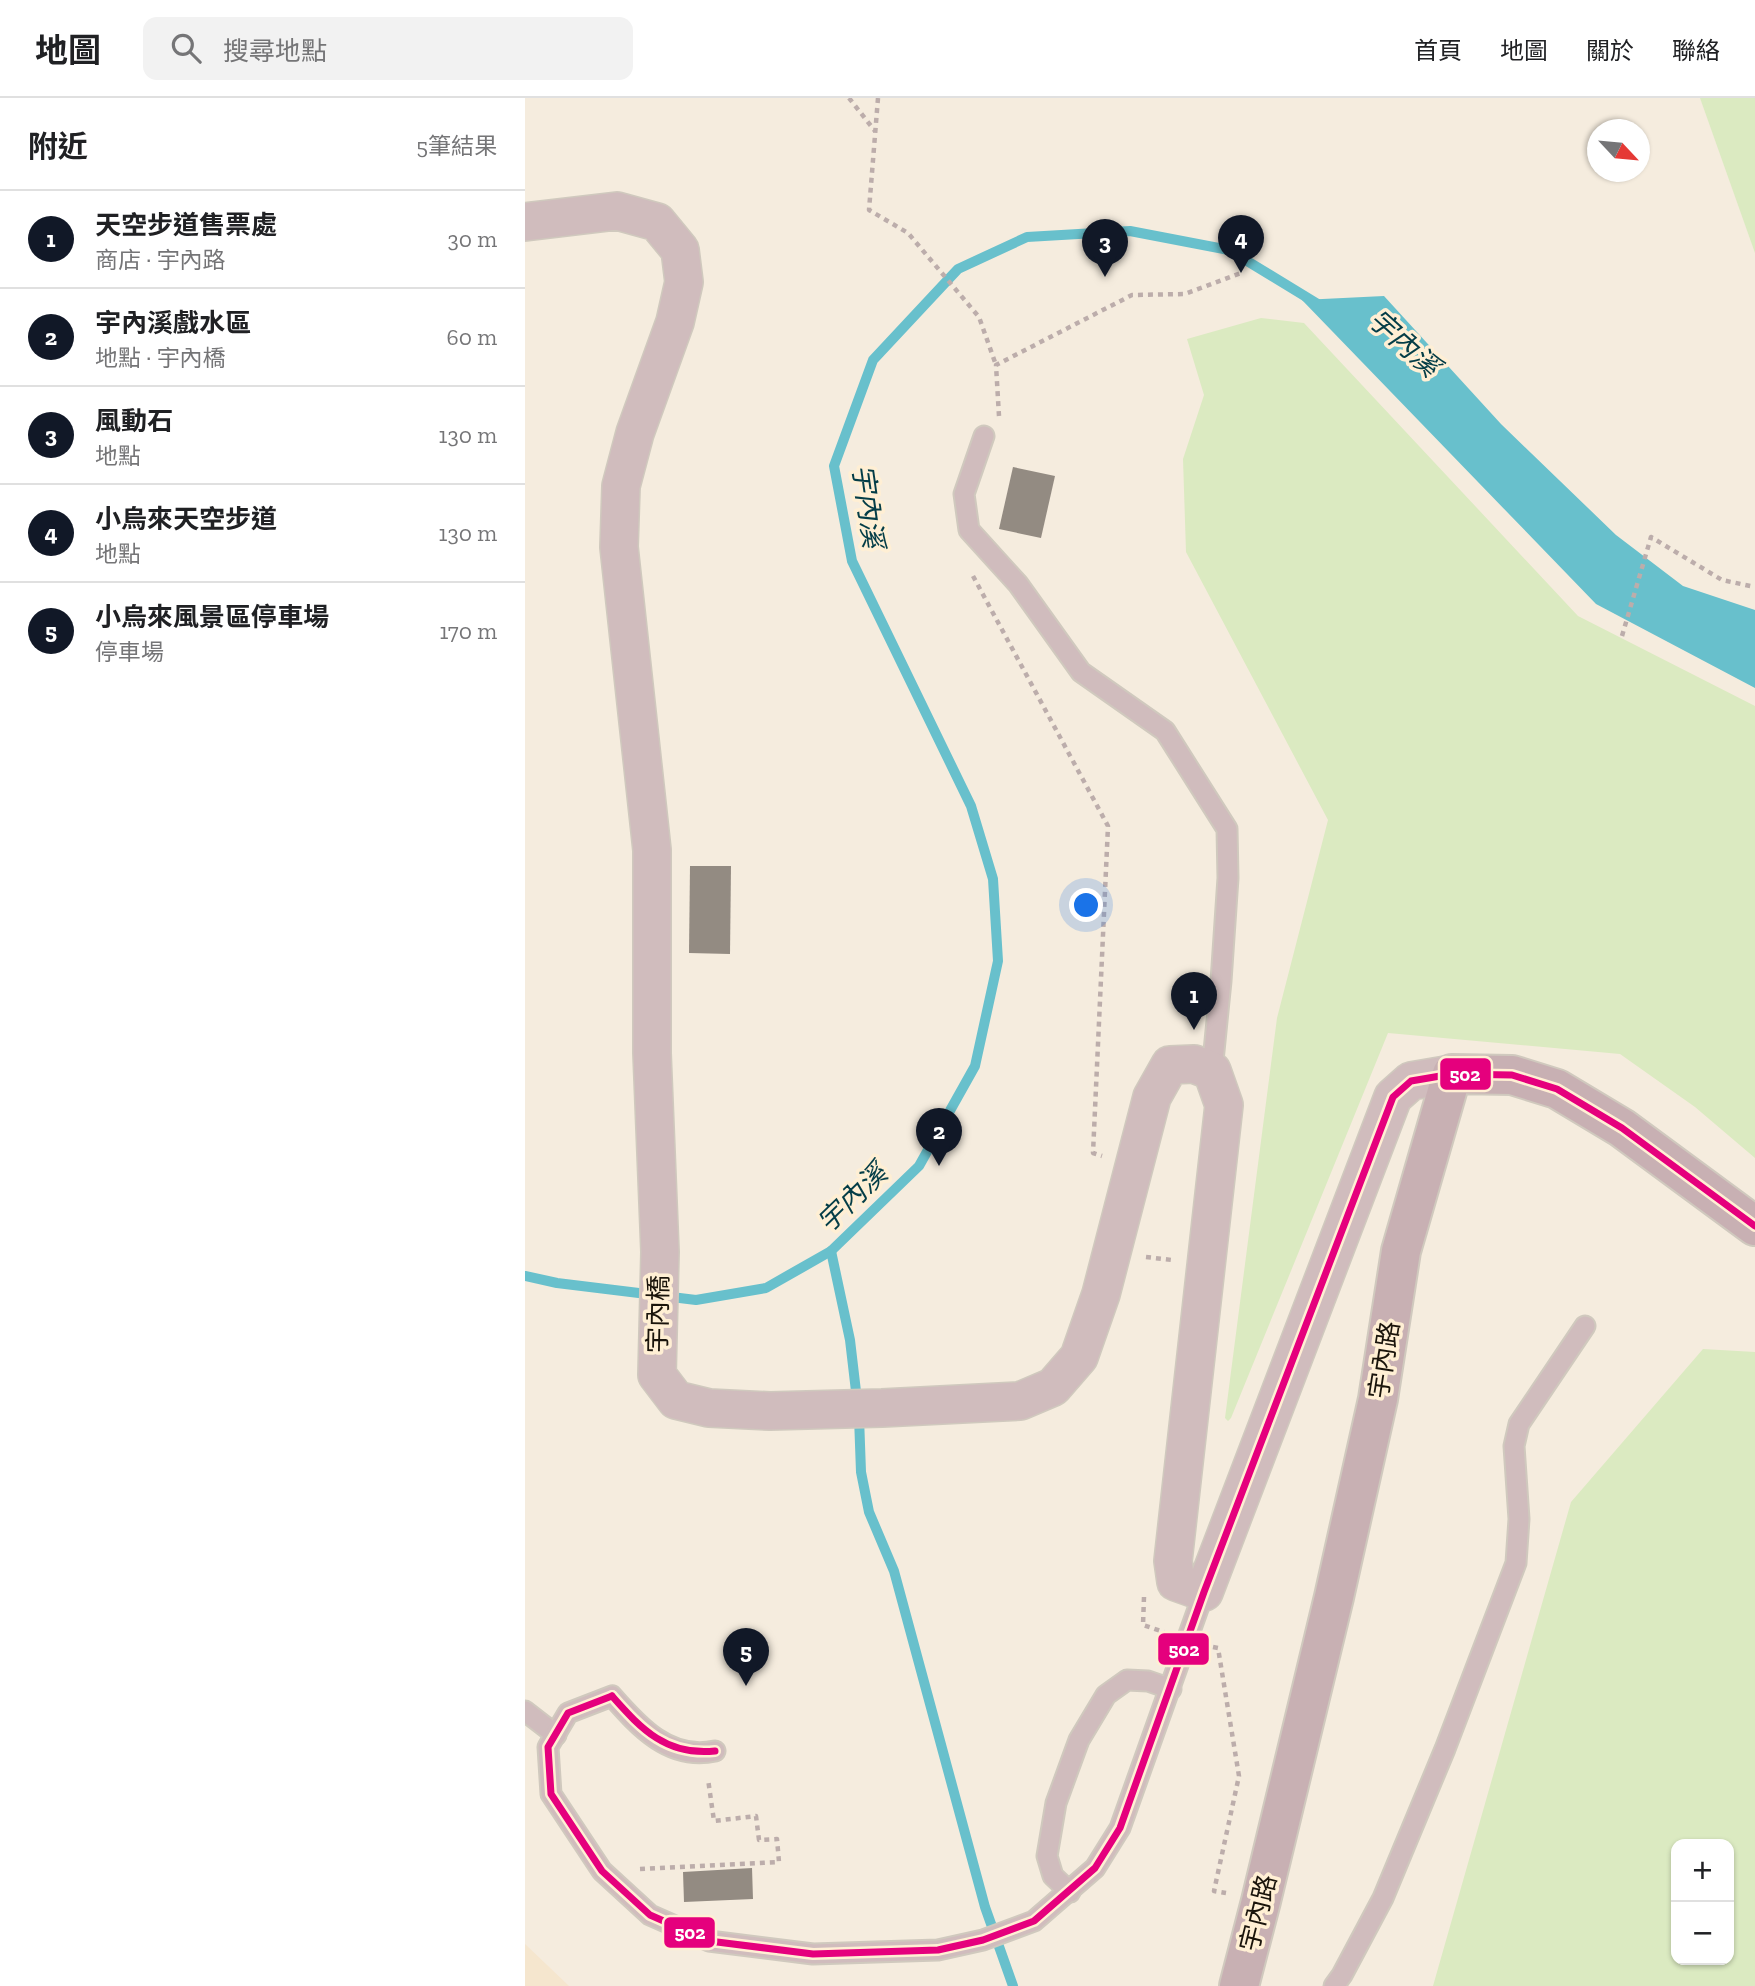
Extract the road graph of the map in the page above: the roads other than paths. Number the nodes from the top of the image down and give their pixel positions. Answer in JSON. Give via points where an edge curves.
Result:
{"nodes":[{"id":1,"x":525,"y":222,"type":"edge"},
{"id":2,"x":992,"y":430,"type":"road end"},
{"id":3,"x":1212,"y":1071,"type":"junction"},
{"id":4,"x":1453,"y":1074,"type":"junction"},
{"id":5,"x":1755,"y":1226,"type":"edge"},
{"id":6,"x":1585,"y":1326,"type":"dead end"},
{"id":7,"x":1204,"y":1592,"type":"junction"},
{"id":8,"x":1171,"y":1689,"type":"junction"},
{"id":9,"x":525,"y":1711,"type":"edge"},
{"id":10,"x":556,"y":1735,"type":"junction"},
{"id":11,"x":710,"y":1752,"type":"road end"},
{"id":12,"x":1070,"y":1892,"type":"junction"},
{"id":13,"x":1239,"y":1986,"type":"edge"},
{"id":14,"x":1333,"y":1986,"type":"edge"}],
"edges":[{"from":1,"to":3,"type":"street","name":"宇內橋","via":[[617,211],[657,222],[680,250],[684,282],[621,486],[619,547],[652,850],[652,1053],[660,1252],[657,1376],[676,1400],[709,1408],[770,1411],[882,1408],[1020,1401],[1053,1387],[1079,1357],[1101,1294],[1153,1097],[1170,1065],[1194,1064]]},
{"from":2,"to":3,"type":"lane","via":[[964,494],[969,530],[1018,584],[1081,672],[1165,732],[1227,829],[1228,878]]},
{"from":3,"to":7,"type":"street","via":[[1224,1105],[1173,1561],[1176,1582]]},
{"from":4,"to":5,"type":"street","via":[[1512,1075],[1557,1089],[1622,1128]]},
{"from":4,"to":7,"type":"street","via":[[1411,1081],[1394,1097]]},
{"from":4,"to":13,"type":"street","name":"宇內路","via":[[1401,1251],[1372,1425]]},
{"from":6,"to":14,"type":"lane","via":[[1519,1424],[1514,1446],[1519,1519],[1516,1563],[1383,1898]]},
{"from":7,"to":8,"type":"lane"},
{"from":8,"to":12,"type":"lane","via":[[1120,1828],[1095,1868]]},
{"from":8,"to":12,"type":"lane","via":[[1127,1680],[1106,1695],[1079,1741],[1056,1802],[1047,1856],[1053,1876]]},
{"from":9,"to":10,"type":"lane"},
{"from":10,"to":11,"type":"lane","via":[[568,1713],[612,1696],[634,1722],[667,1746],[699,1755]]},
{"from":10,"to":12,"type":"lane","via":[[548,1747],[551,1794],[602,1871],[650,1914],[709,1941],[813,1954],[938,1950],[1034,1921]]}]}
